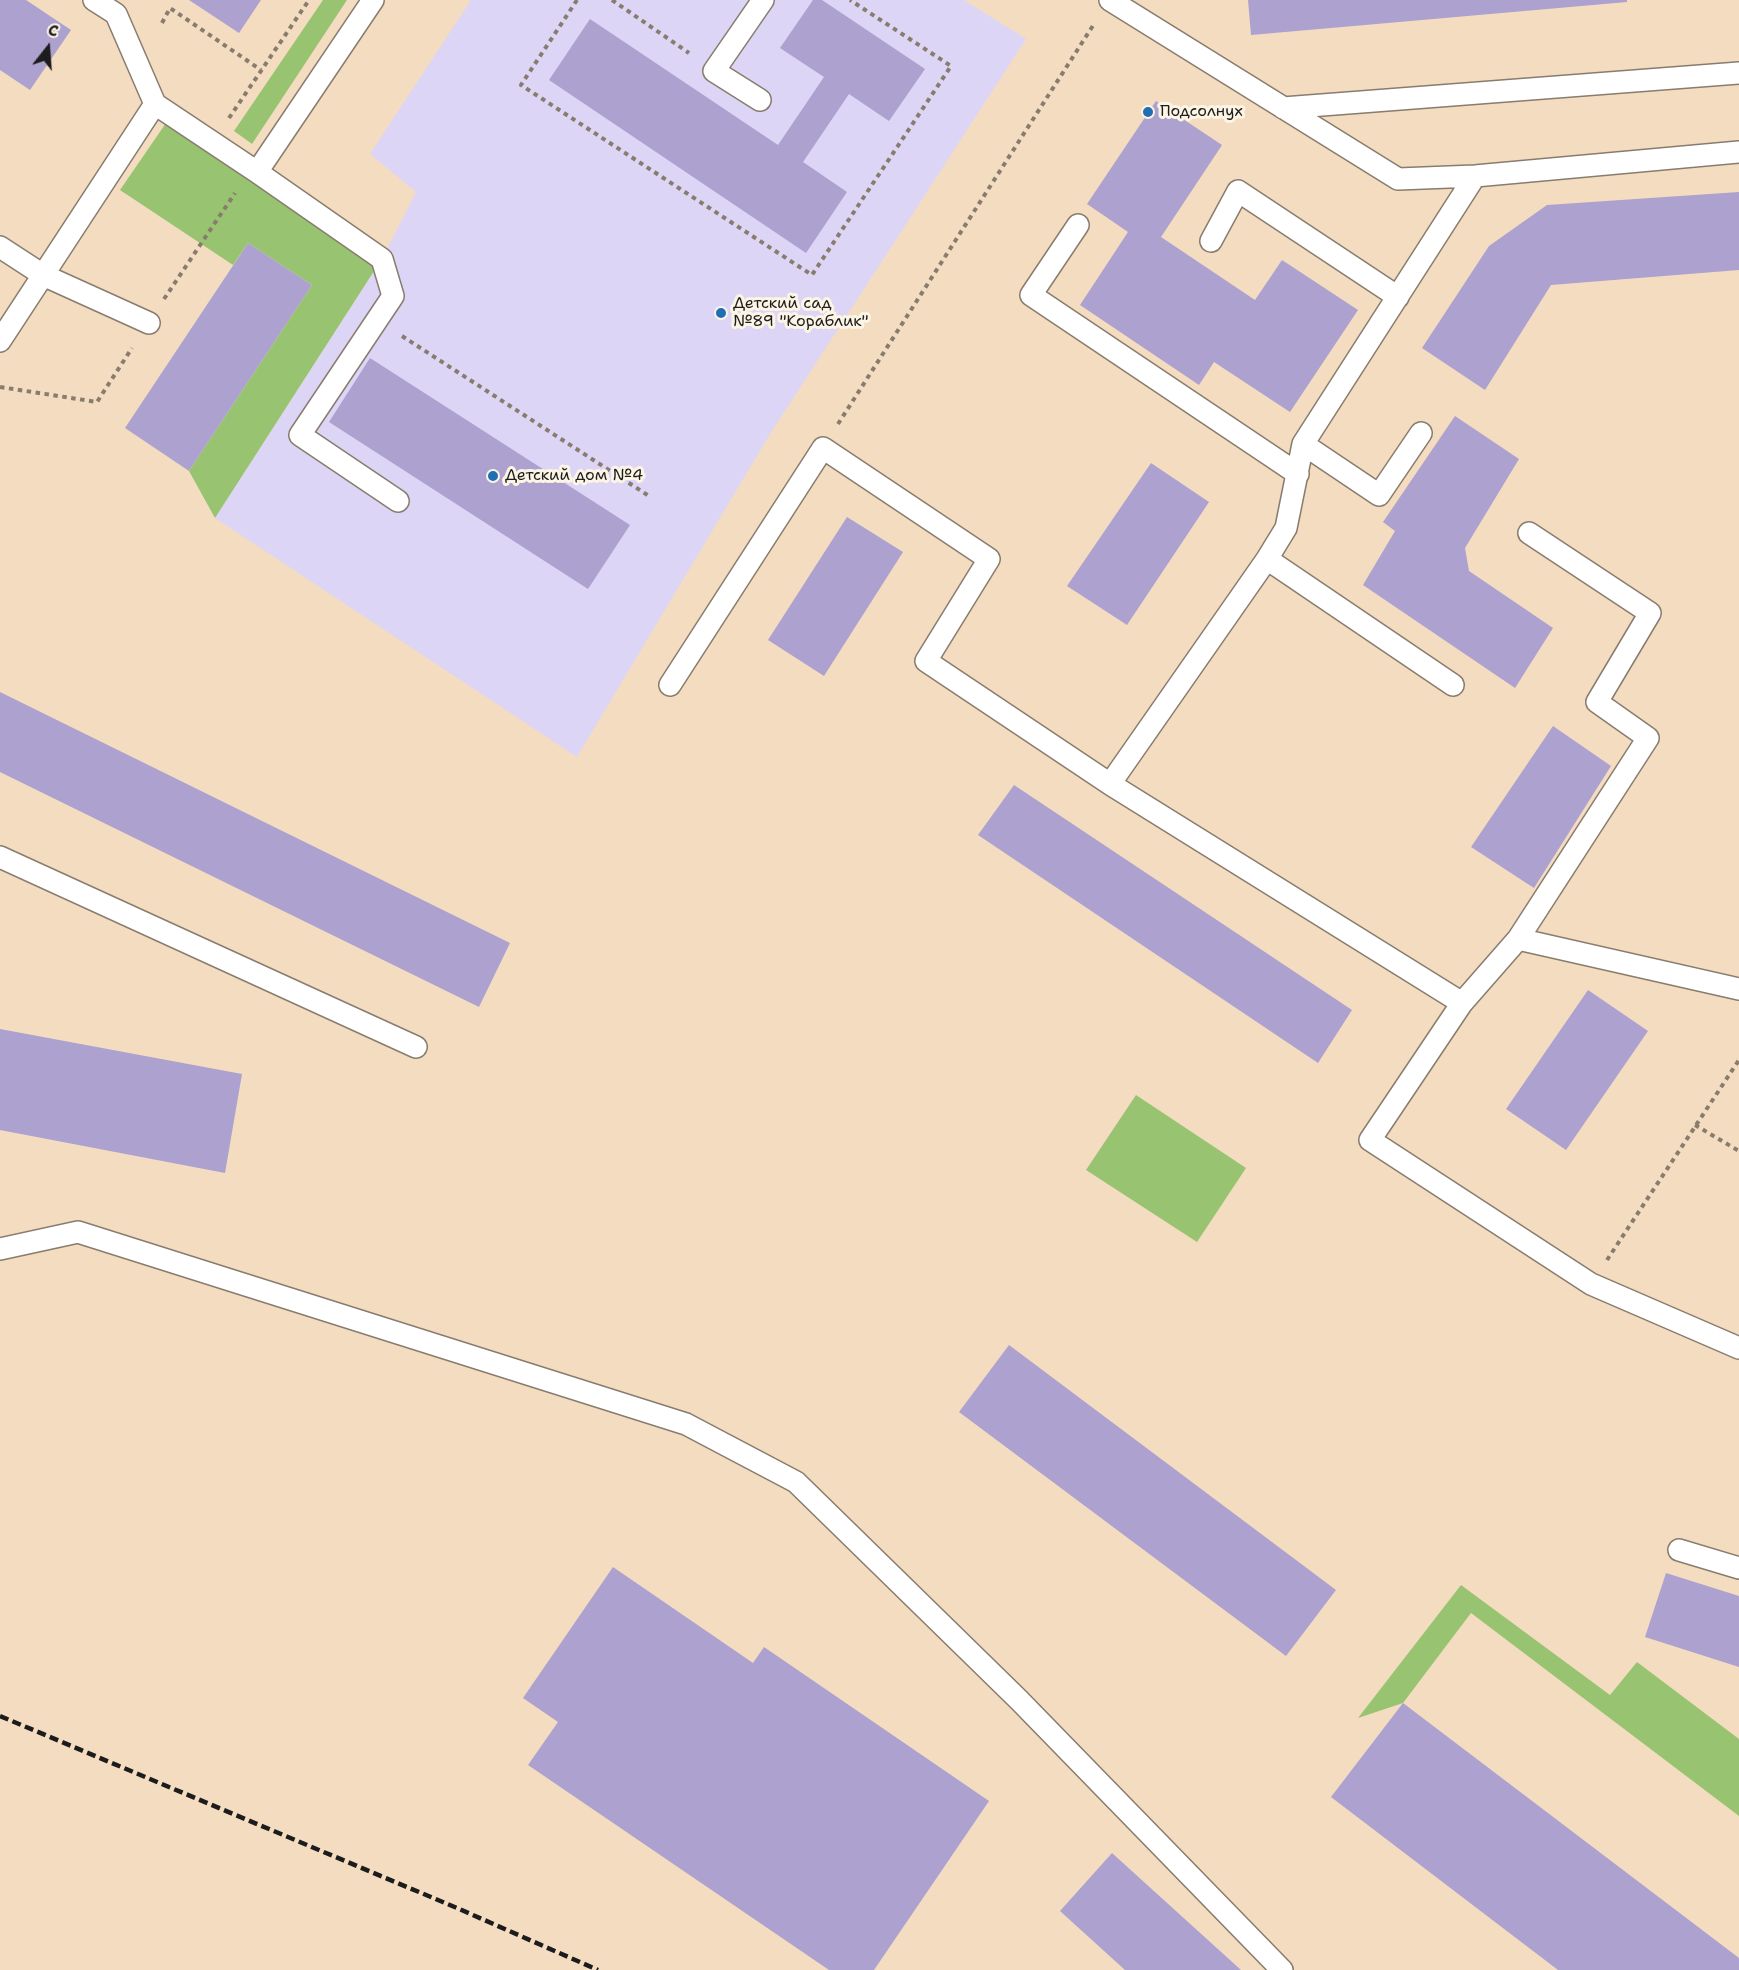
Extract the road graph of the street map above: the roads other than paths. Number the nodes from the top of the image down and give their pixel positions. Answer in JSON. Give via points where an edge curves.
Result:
{"nodes":[{"id":1,"x":94,"y":0,"type":"edge"},
{"id":2,"x":373,"y":0,"type":"edge"},
{"id":3,"x":762,"y":0,"type":"edge"},
{"id":4,"x":1110,"y":0,"type":"edge"},
{"id":5,"x":1739,"y":72,"type":"edge"},
{"id":6,"x":760,"y":100,"type":"dead end"},
{"id":7,"x":155,"y":104,"type":"junction"},
{"id":8,"x":1283,"y":108,"type":"junction"},
{"id":9,"x":1739,"y":152,"type":"edge"},
{"id":10,"x":257,"y":171,"type":"junction"},
{"id":11,"x":1475,"y":176,"type":"junction"},
{"id":12,"x":1078,"y":225,"type":"dead end"},
{"id":13,"x":1211,"y":241,"type":"dead end"},
{"id":14,"x":0,"y":247,"type":"edge"},
{"id":15,"x":43,"y":275,"type":"junction"},
{"id":16,"x":1398,"y":297,"type":"junction"},
{"id":17,"x":148,"y":323,"type":"dead end"},
{"id":18,"x":0,"y":341,"type":"edge"},
{"id":19,"x":1421,"y":433,"type":"dead end"},
{"id":20,"x":1303,"y":444,"type":"junction"},
{"id":21,"x":1298,"y":474,"type":"junction"},
{"id":22,"x":398,"y":501,"type":"dead end"},
{"id":23,"x":1528,"y":533,"type":"dead end"},
{"id":24,"x":1267,"y":559,"type":"junction"},
{"id":25,"x":670,"y":685,"type":"dead end"},
{"id":26,"x":1453,"y":685,"type":"dead end"},
{"id":27,"x":1110,"y":784,"type":"junction"},
{"id":28,"x":0,"y":857,"type":"edge"},
{"id":29,"x":1518,"y":939,"type":"junction"},
{"id":30,"x":1739,"y":989,"type":"edge"},
{"id":31,"x":1462,"y":1003,"type":"junction"},
{"id":32,"x":416,"y":1047,"type":"dead end"},
{"id":33,"x":0,"y":1249,"type":"edge"},
{"id":34,"x":1739,"y":1348,"type":"edge"},
{"id":35,"x":1679,"y":1550,"type":"dead end"},
{"id":36,"x":1739,"y":1568,"type":"edge"},
{"id":37,"x":1282,"y":1970,"type":"edge"}],
"edges":[{"from":1,"to":7,"type":"lane","via":[[116,14]]},
{"from":2,"to":10,"type":"lane"},
{"from":3,"to":6,"type":"lane","via":[[714,70]]},
{"from":4,"to":8,"type":"lane"},
{"from":5,"to":8,"type":"lane"},
{"from":7,"to":10,"type":"lane"},
{"from":7,"to":15,"type":"lane"},
{"from":8,"to":11,"type":"lane","via":[[1398,179]]},
{"from":9,"to":11,"type":"lane"},
{"from":10,"to":22,"type":"lane","via":[[382,259],[393,296],[300,435]]},
{"from":11,"to":16,"type":"lane"},
{"from":12,"to":21,"type":"lane","via":[[1030,296]]},
{"from":13,"to":16,"type":"lane","via":[[1238,191]]},
{"from":14,"to":15,"type":"lane"},
{"from":15,"to":17,"type":"lane"},
{"from":15,"to":18,"type":"lane"},
{"from":16,"to":20,"type":"lane"},
{"from":19,"to":20,"type":"lane","via":[[1379,495]]},
{"from":20,"to":21,"type":"lane"},
{"from":21,"to":24,"type":"lane","via":[[1286,528]]},
{"from":23,"to":29,"type":"lane","via":[[1650,613],[1597,702],[1648,738]]},
{"from":24,"to":26,"type":"lane"},
{"from":24,"to":27,"type":"lane"},
{"from":25,"to":27,"type":"lane","via":[[823,448],[989,559],[926,661]]},
{"from":27,"to":31,"type":"lane"},
{"from":28,"to":32,"type":"lane"},
{"from":29,"to":30,"type":"lane"},
{"from":29,"to":31,"type":"lane"},
{"from":31,"to":34,"type":"lane","via":[[1370,1140],[1591,1284]]},
{"from":33,"to":37,"type":"lane","via":[[78,1232],[686,1424],[796,1482],[1019,1700]]},
{"from":35,"to":36,"type":"lane"}]}
